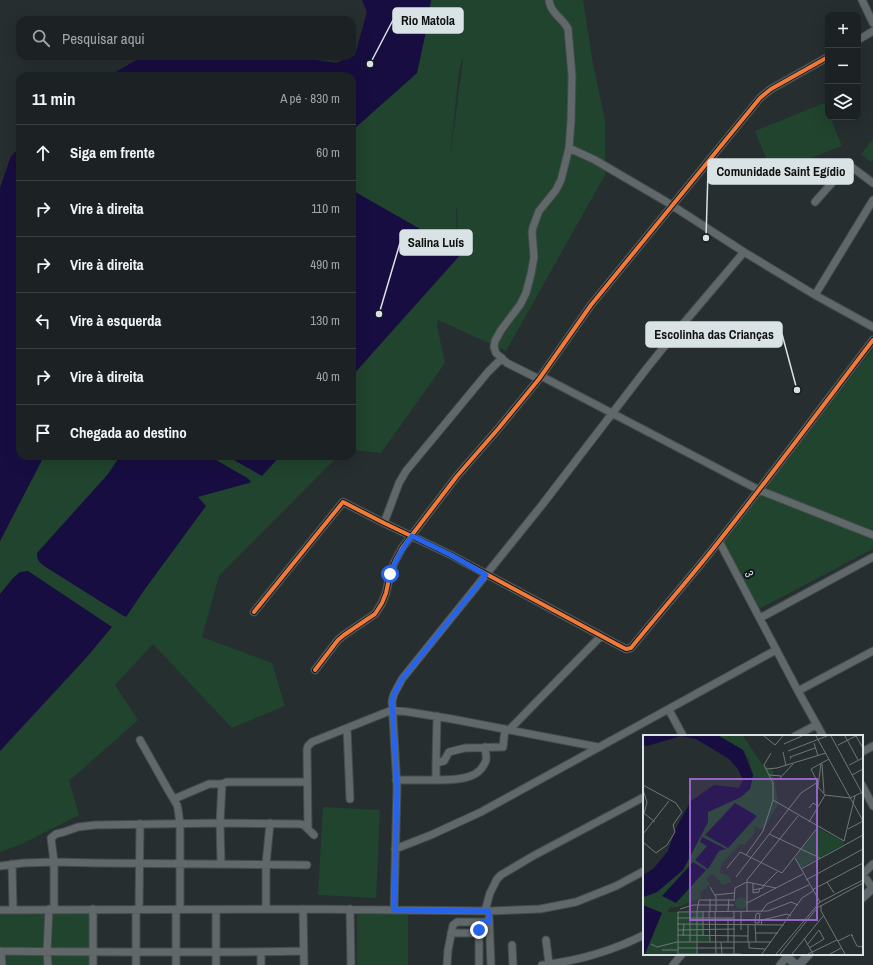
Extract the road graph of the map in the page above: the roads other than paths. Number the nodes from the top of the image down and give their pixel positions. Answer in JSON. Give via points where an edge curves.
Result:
{"nodes":[{"id":1,"x":549,"y":0,"type":"edge"},
{"id":2,"x":862,"y":0,"type":"edge"},
{"id":3,"x":873,"y":22,"type":"edge"},
{"id":4,"x":873,"y":31,"type":"edge"},
{"id":5,"x":861,"y":38,"type":"edge"},
{"id":6,"x":825,"y":59,"type":"edge"},
{"id":7,"x":569,"y":148,"type":"junction"},
{"id":8,"x":873,"y":183,"type":"edge"},
{"id":9,"x":873,"y":200,"type":"edge"},
{"id":10,"x":815,"y":202,"type":"dead end"},
{"id":11,"x":672,"y":206,"type":"junction"},
{"id":12,"x":744,"y":252,"type":"junction"},
{"id":13,"x":815,"y":295,"type":"junction"},
{"id":14,"x":873,"y":327,"type":"edge"},
{"id":15,"x":873,"y":340,"type":"edge"},
{"id":16,"x":502,"y":358,"type":"junction"},
{"id":17,"x":540,"y":378,"type":"junction"},
{"id":18,"x":613,"y":414,"type":"junction"},
{"id":19,"x":759,"y":490,"type":"junction"},
{"id":20,"x":384,"y":523,"type":"junction"},
{"id":21,"x":873,"y":535,"type":"edge"},
{"id":22,"x":412,"y":536,"type":"junction"},
{"id":23,"x":719,"y":541,"type":"junction"},
{"id":24,"x":873,"y":557,"type":"edge"},
{"id":25,"x":486,"y":575,"type":"junction"},
{"id":26,"x":254,"y":612,"type":"dead end"},
{"id":27,"x":760,"y":618,"type":"junction"},
{"id":28,"x":602,"y":636,"type":"junction"},
{"id":29,"x":776,"y":650,"type":"junction"},
{"id":30,"x":873,"y":650,"type":"edge"},
{"id":31,"x":315,"y":670,"type":"dead end"},
{"id":32,"x":798,"y":692,"type":"junction"},
{"id":33,"x":392,"y":710,"type":"junction"},
{"id":34,"x":669,"y":710,"type":"junction"},
{"id":35,"x":437,"y":716,"type":"junction"},
{"id":36,"x":816,"y":725,"type":"junction"},
{"id":37,"x":347,"y":728,"type":"junction"},
{"id":38,"x":507,"y":730,"type":"junction"},
{"id":39,"x":682,"y":735,"type":"edge"},
{"id":40,"x":797,"y":735,"type":"edge"},
{"id":41,"x":822,"y":735,"type":"edge"},
{"id":42,"x":140,"y":740,"type":"dead end"},
{"id":43,"x":873,"y":746,"type":"edge"},
{"id":44,"x":485,"y":747,"type":"junction"},
{"id":45,"x":598,"y":747,"type":"junction"},
{"id":46,"x":863,"y":751,"type":"edge"},
{"id":47,"x":436,"y":763,"type":"junction"},
{"id":48,"x":396,"y":780,"type":"junction"},
{"id":49,"x":436,"y":780,"type":"junction"},
{"id":50,"x":307,"y":782,"type":"junction"},
{"id":51,"x":222,"y":784,"type":"junction"},
{"id":52,"x":863,"y":787,"type":"edge"},
{"id":53,"x":643,"y":798,"type":"edge"},
{"id":54,"x":350,"y":799,"type":"dead end"},
{"id":55,"x":174,"y":800,"type":"junction"},
{"id":56,"x":873,"y":806,"type":"edge"},
{"id":57,"x":220,"y":823,"type":"junction"},
{"id":58,"x":270,"y":823,"type":"junction"},
{"id":59,"x":140,"y":824,"type":"junction"},
{"id":60,"x":180,"y":824,"type":"junction"},
{"id":61,"x":308,"y":828,"type":"junction"},
{"id":62,"x":314,"y":835,"type":"dead end"},
{"id":63,"x":395,"y":849,"type":"junction"},
{"id":64,"x":54,"y":862,"type":"junction"},
{"id":65,"x":140,"y":863,"type":"junction"},
{"id":66,"x":12,"y":864,"type":"junction"},
{"id":67,"x":181,"y":864,"type":"junction"},
{"id":68,"x":221,"y":864,"type":"junction"},
{"id":69,"x":266,"y":864,"type":"junction"},
{"id":70,"x":873,"y":864,"type":"edge"},
{"id":71,"x":307,"y":865,"type":"dead end"},
{"id":72,"x":0,"y":866,"type":"edge"},
{"id":73,"x":643,"y":872,"type":"edge"},
{"id":74,"x":863,"y":874,"type":"edge"},
{"id":75,"x":863,"y":876,"type":"edge"},
{"id":76,"x":873,"y":889,"type":"edge"},
{"id":77,"x":863,"y":897,"type":"edge"},
{"id":78,"x":13,"y":909,"type":"junction"},
{"id":79,"x":51,"y":909,"type":"junction"},
{"id":80,"x":93,"y":909,"type":"junction"},
{"id":81,"x":178,"y":909,"type":"junction"},
{"id":82,"x":266,"y":909,"type":"junction"},
{"id":83,"x":303,"y":909,"type":"junction"},
{"id":84,"x":350,"y":909,"type":"junction"},
{"id":85,"x":0,"y":910,"type":"edge"},
{"id":86,"x":137,"y":910,"type":"junction"},
{"id":87,"x":216,"y":910,"type":"junction"},
{"id":88,"x":394,"y":910,"type":"junction"},
{"id":89,"x":487,"y":911,"type":"junction"},
{"id":90,"x":481,"y":922,"type":"junction"},
{"id":91,"x":489,"y":922,"type":"junction"},
{"id":92,"x":451,"y":933,"type":"junction"},
{"id":93,"x":479,"y":933,"type":"junction"},
{"id":94,"x":643,"y":935,"type":"edge"},
{"id":95,"x":546,"y":940,"type":"dead end"},
{"id":96,"x":512,"y":945,"type":"dead end"},
{"id":97,"x":303,"y":951,"type":"junction"},
{"id":98,"x":1,"y":952,"type":"edge"},
{"id":99,"x":47,"y":952,"type":"junction"},
{"id":100,"x":92,"y":952,"type":"junction"},
{"id":101,"x":136,"y":952,"type":"junction"},
{"id":102,"x":176,"y":952,"type":"junction"},
{"id":103,"x":216,"y":952,"type":"junction"},
{"id":104,"x":261,"y":952,"type":"junction"},
{"id":105,"x":681,"y":955,"type":"edge"},
{"id":106,"x":808,"y":955,"type":"edge"},
{"id":107,"x":788,"y":956,"type":"edge"},
{"id":108,"x":2,"y":965,"type":"edge"},
{"id":109,"x":48,"y":965,"type":"edge"},
{"id":110,"x":93,"y":965,"type":"edge"},
{"id":111,"x":136,"y":965,"type":"edge"},
{"id":112,"x":176,"y":965,"type":"edge"},
{"id":113,"x":216,"y":965,"type":"edge"},
{"id":114,"x":261,"y":965,"type":"edge"},
{"id":115,"x":304,"y":965,"type":"edge"},
{"id":116,"x":351,"y":965,"type":"edge"},
{"id":117,"x":447,"y":965,"type":"edge"},
{"id":118,"x":479,"y":965,"type":"edge"},
{"id":119,"x":490,"y":965,"type":"edge"},
{"id":120,"x":513,"y":965,"type":"edge"},
{"id":121,"x":545,"y":965,"type":"edge"},
{"id":122,"x":673,"y":965,"type":"edge"},
{"id":123,"x":780,"y":965,"type":"edge"},
{"id":124,"x":798,"y":965,"type":"edge"}],
"edges":[{"from":1,"to":7,"type":"street","via":[[551,7],[568,29],[572,76]]},
{"from":2,"to":3,"type":"street"},
{"from":4,"to":5,"type":"street"},
{"from":6,"to":11,"type":"street","via":[[771,89],[760,98]]},
{"from":7,"to":11,"type":"street","via":[[595,160]]},
{"from":7,"to":16,"type":"street","via":[[561,180],[539,211],[533,227],[534,257],[526,293],[495,341],[496,353]]},
{"from":8,"to":10,"type":"street","via":[[853,168],[846,167]]},
{"from":9,"to":13,"type":"street"},
{"from":11,"to":12,"type":"street"},
{"from":11,"to":17,"type":"street","via":[[591,305]]},
{"from":12,"to":13,"type":"street"},
{"from":12,"to":18,"type":"street","via":[[672,337]]},
{"from":13,"to":14,"type":"street"},
{"from":15,"to":19,"type":"street"},
{"from":16,"to":17,"type":"street","via":[[512,366]]},
{"from":16,"to":20,"type":"street","via":[[406,471]]},
{"from":17,"to":18,"type":"street"},
{"from":17,"to":22,"type":"street","via":[[457,476]]},
{"from":18,"to":19,"type":"street"},
{"from":18,"to":25,"type":"street"},
{"from":19,"to":21,"type":"street"},
{"from":19,"to":23,"type":"street"},
{"from":20,"to":22,"type":"street"},
{"from":20,"to":26,"type":"street","via":[[344,502]]},
{"from":22,"to":25,"type":"street"},
{"from":22,"to":31,"type":"street","via":[[395,561],[384,598],[375,614],[341,637]]},
{"from":23,"to":27,"type":"street","name":"3"},
{"from":23,"to":28,"type":"street","via":[[631,648],[626,649]]},
{"from":24,"to":27,"type":"street"},
{"from":25,"to":28,"type":"street"},
{"from":25,"to":33,"type":"street","via":[[402,679],[394,694]]},
{"from":27,"to":29,"type":"street","name":"3"},
{"from":28,"to":38,"type":"street"},
{"from":29,"to":32,"type":"street","name":"3"},
{"from":29,"to":34,"type":"street"},
{"from":30,"to":32,"type":"street"},
{"from":32,"to":36,"type":"street","name":"3"},
{"from":33,"to":35,"type":"street"},
{"from":33,"to":37,"type":"street"},
{"from":33,"to":48,"type":"street"},
{"from":34,"to":39,"type":"street"},
{"from":34,"to":45,"type":"street"},
{"from":35,"to":38,"type":"street"},
{"from":35,"to":47,"type":"street"},
{"from":36,"to":40,"type":"street"},
{"from":36,"to":41,"type":"street","name":"3"},
{"from":37,"to":50,"type":"street","via":[[318,739],[308,746]]},
{"from":37,"to":54,"type":"street"},
{"from":38,"to":44,"type":"street","via":[[502,747]]},
{"from":38,"to":45,"type":"street"},
{"from":42,"to":55,"type":"street"},
{"from":43,"to":46,"type":"street"},
{"from":44,"to":47,"type":"street","via":[[449,752],[444,761]]},
{"from":44,"to":49,"type":"street","via":[[486,761],[476,774]]},
{"from":45,"to":63,"type":"street","via":[[482,812]]},
{"from":47,"to":49,"type":"street"},
{"from":48,"to":49,"type":"street"},
{"from":48,"to":63,"type":"street"},
{"from":50,"to":51,"type":"street"},
{"from":50,"to":61,"type":"street"},
{"from":51,"to":55,"type":"street","via":[[209,784]]},
{"from":51,"to":57,"type":"street"},
{"from":52,"to":56,"type":"street"},
{"from":53,"to":89,"type":"street","via":[[501,875],[490,893]]},
{"from":55,"to":60,"type":"street"},
{"from":57,"to":58,"type":"street"},
{"from":57,"to":60,"type":"street"},
{"from":57,"to":68,"type":"street"},
{"from":58,"to":61,"type":"street","via":[[300,824]]},
{"from":58,"to":69,"type":"street"},
{"from":59,"to":60,"type":"street"},
{"from":59,"to":64,"type":"street","via":[[78,827],[56,834],[51,838]]},
{"from":59,"to":65,"type":"street"},
{"from":60,"to":67,"type":"street"},
{"from":61,"to":62,"type":"street"},
{"from":63,"to":88,"type":"street"},
{"from":64,"to":65,"type":"street"},
{"from":64,"to":66,"type":"street"},
{"from":64,"to":79,"type":"street"},
{"from":65,"to":67,"type":"street"},
{"from":65,"to":86,"type":"street"},
{"from":66,"to":72,"type":"street"},
{"from":66,"to":78,"type":"street"},
{"from":67,"to":68,"type":"street"},
{"from":67,"to":81,"type":"street"},
{"from":68,"to":69,"type":"street"},
{"from":69,"to":71,"type":"street"},
{"from":69,"to":82,"type":"street"},
{"from":70,"to":74,"type":"street"},
{"from":73,"to":89,"type":"street","via":[[576,902],[540,909]]},
{"from":75,"to":76,"type":"street"},
{"from":76,"to":77,"type":"main road"},
{"from":78,"to":79,"type":"street"},
{"from":78,"to":85,"type":"street"},
{"from":79,"to":80,"type":"street"},
{"from":79,"to":99,"type":"street"},
{"from":80,"to":86,"type":"street"},
{"from":80,"to":100,"type":"street"},
{"from":81,"to":86,"type":"street"},
{"from":81,"to":87,"type":"street"},
{"from":81,"to":102,"type":"street"},
{"from":82,"to":83,"type":"street"},
{"from":82,"to":87,"type":"street"},
{"from":83,"to":84,"type":"street"},
{"from":83,"to":97,"type":"street"},
{"from":84,"to":88,"type":"street"},
{"from":84,"to":116,"type":"street"},
{"from":86,"to":101,"type":"street"},
{"from":87,"to":103,"type":"street"},
{"from":88,"to":89,"type":"street"},
{"from":89,"to":91,"type":"street"},
{"from":90,"to":91,"type":"street"},
{"from":90,"to":92,"type":"street","via":[[456,922]]},
{"from":90,"to":93,"type":"street"},
{"from":91,"to":119,"type":"street"},
{"from":92,"to":93,"type":"street"},
{"from":92,"to":117,"type":"street"},
{"from":93,"to":118,"type":"street"},
{"from":94,"to":121,"type":"street","via":[[598,954]]},
{"from":95,"to":121,"type":"street"},
{"from":96,"to":120,"type":"street"},
{"from":97,"to":104,"type":"street"},
{"from":97,"to":115,"type":"street"},
{"from":98,"to":99,"type":"street"},
{"from":98,"to":108,"type":"street"},
{"from":99,"to":100,"type":"street"},
{"from":99,"to":109,"type":"street"},
{"from":100,"to":101,"type":"street"},
{"from":100,"to":110,"type":"street"},
{"from":101,"to":102,"type":"street"},
{"from":101,"to":111,"type":"street"},
{"from":102,"to":103,"type":"street"},
{"from":102,"to":112,"type":"street"},
{"from":103,"to":104,"type":"street"},
{"from":103,"to":113,"type":"street"},
{"from":104,"to":114,"type":"street"},
{"from":105,"to":122,"type":"street"},
{"from":106,"to":124,"type":"main road"},
{"from":107,"to":123,"type":"street"},
{"from":107,"to":124,"type":"main road"}]}
